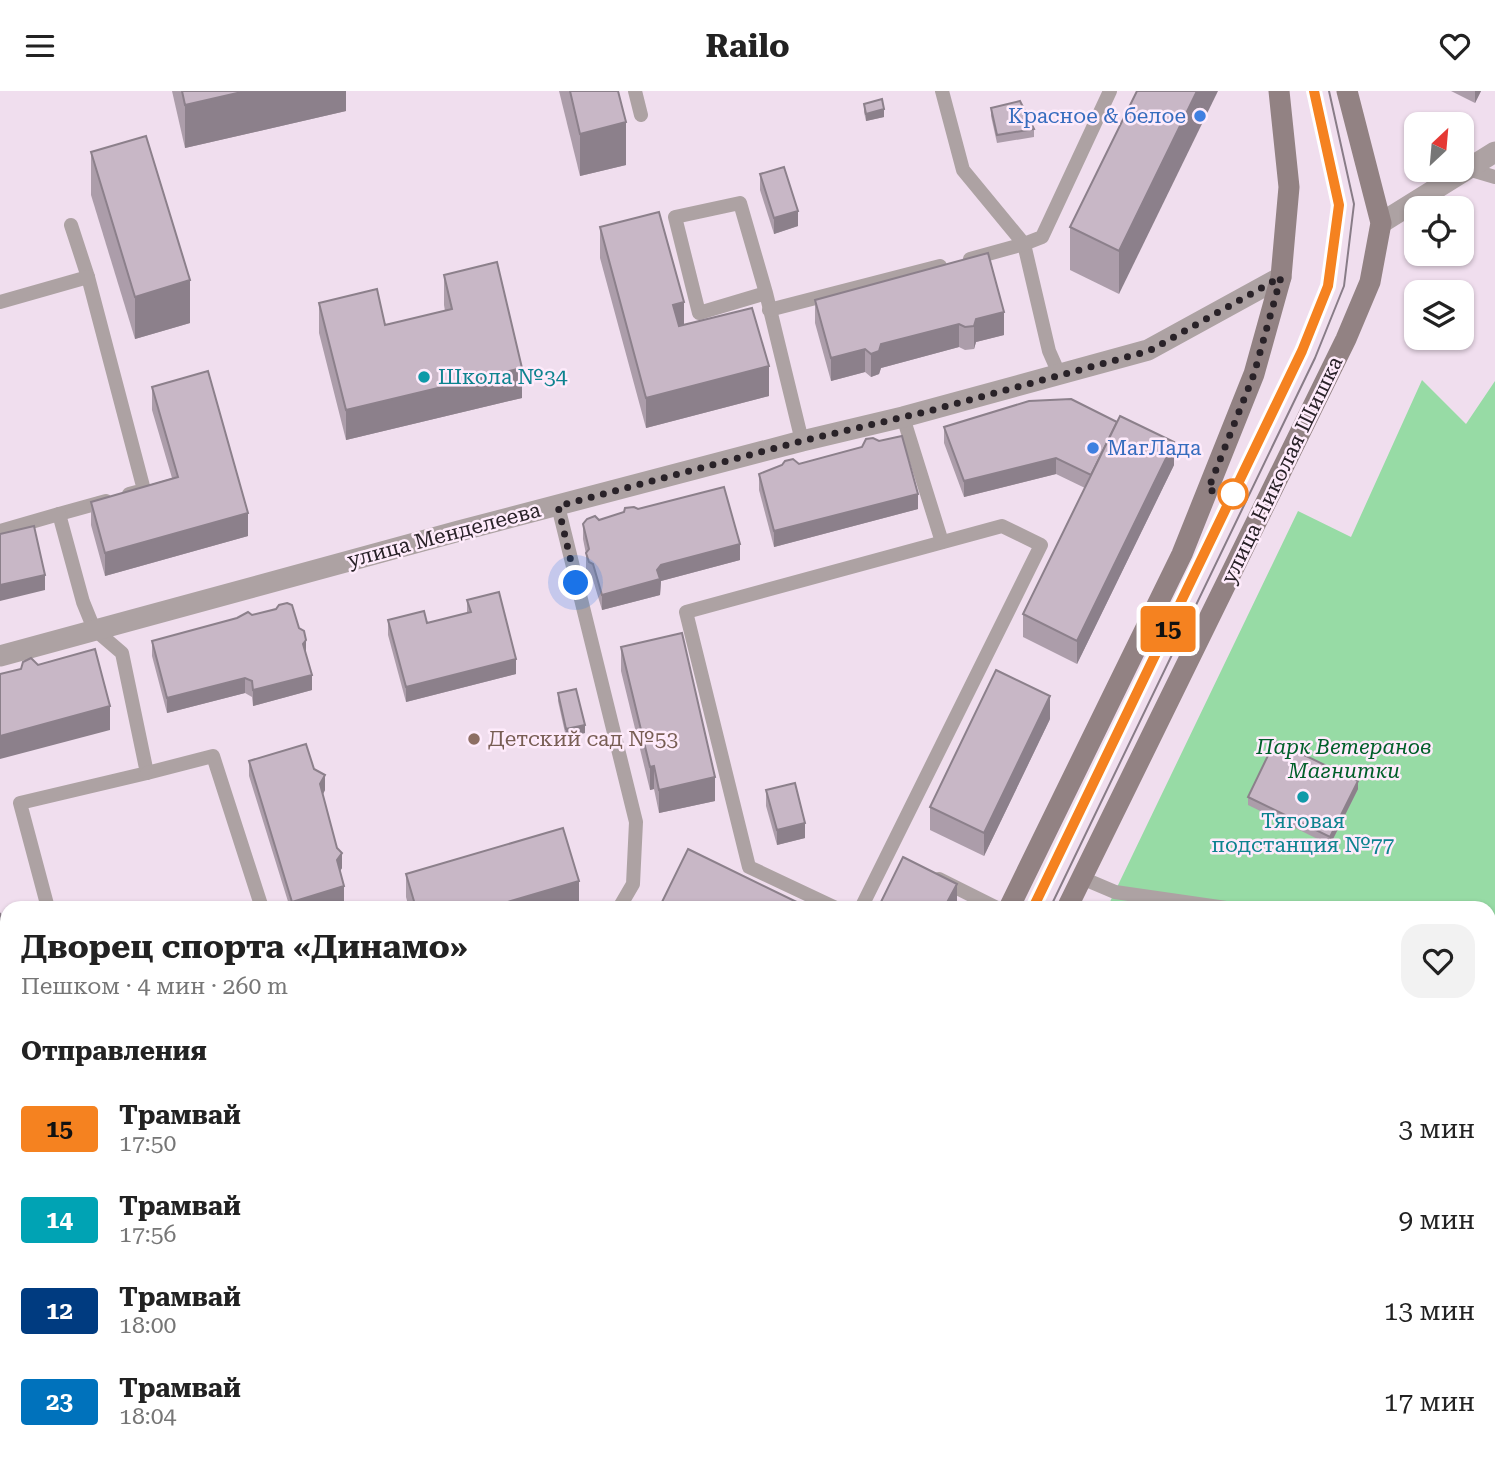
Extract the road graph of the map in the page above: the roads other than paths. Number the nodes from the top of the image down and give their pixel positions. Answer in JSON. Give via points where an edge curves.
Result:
{"nodes":[{"id":1,"x":635,"y":91,"type":"edge"},
{"id":2,"x":942,"y":91,"type":"edge"},
{"id":3,"x":1110,"y":91,"type":"edge"},
{"id":4,"x":1279,"y":91,"type":"edge"},
{"id":5,"x":1347,"y":91,"type":"edge"},
{"id":6,"x":641,"y":115,"type":"dead end"},
{"id":7,"x":1495,"y":152,"type":"edge"},
{"id":8,"x":1474,"y":165,"type":"edge"},
{"id":9,"x":1474,"y":171,"type":"edge"},
{"id":10,"x":1495,"y":177,"type":"edge"},
{"id":11,"x":1447,"y":182,"type":"edge"},
{"id":12,"x":1381,"y":223,"type":"junction"},
{"id":13,"x":71,"y":225,"type":"dead end"},
{"id":14,"x":1024,"y":244,"type":"junction"},
{"id":15,"x":88,"y":277,"type":"junction"},
{"id":16,"x":1281,"y":277,"type":"junction"},
{"id":17,"x":766,"y":293,"type":"junction"},
{"id":18,"x":0,"y":302,"type":"edge"},
{"id":19,"x":769,"y":310,"type":"junction"},
{"id":20,"x":1060,"y":376,"type":"junction"},
{"id":21,"x":903,"y":417,"type":"junction"},
{"id":22,"x":802,"y":441,"type":"junction"},
{"id":23,"x":558,"y":506,"type":"junction"},
{"id":24,"x":59,"y":514,"type":"junction"},
{"id":25,"x":0,"y":531,"type":"edge"},
{"id":26,"x":942,"y":543,"type":"junction"},
{"id":27,"x":94,"y":629,"type":"junction"},
{"id":28,"x":0,"y":656,"type":"edge"},
{"id":29,"x":147,"y":773,"type":"junction"},
{"id":30,"x":923,"y":871,"type":"edge"},
{"id":31,"x":1082,"y":878,"type":"junction"},
{"id":32,"x":46,"y":901,"type":"edge"},
{"id":33,"x":260,"y":901,"type":"edge"},
{"id":34,"x":623,"y":901,"type":"edge"},
{"id":35,"x":821,"y":901,"type":"edge"},
{"id":36,"x":866,"y":901,"type":"edge"},
{"id":37,"x":983,"y":901,"type":"edge"},
{"id":38,"x":1012,"y":901,"type":"edge"},
{"id":39,"x":1070,"y":901,"type":"edge"},
{"id":40,"x":1177,"y":901,"type":"edge"}],
"edges":[{"from":1,"to":6,"type":"lane"},
{"from":2,"to":14,"type":"lane","via":[[963,170]]},
{"from":3,"to":14,"type":"lane","via":[[1042,237]]},
{"from":4,"to":16,"type":"main road","via":[[1289,187]]},
{"from":5,"to":12,"type":"main road","name":"улица Николая Шишка"},
{"from":7,"to":8,"type":"street"},
{"from":9,"to":10,"type":"lane"},
{"from":11,"to":12,"type":"street"},
{"from":12,"to":31,"type":"main road","name":"улица Николая Шишка","via":[[1370,282],[1346,339]]},
{"from":13,"to":15,"type":"lane"},
{"from":14,"to":19,"type":"lane"},
{"from":14,"to":20,"type":"lane","via":[[1049,351]]},
{"from":15,"to":18,"type":"lane"},
{"from":15,"to":24,"type":"lane","via":[[144,490]]},
{"from":16,"to":20,"type":"street","name":"улица Менделеева","via":[[1149,351]]},
{"from":16,"to":38,"type":"main road","via":[[1254,374],[1182,554]]},
{"from":17,"to":17,"type":"lane","via":[[699,313],[675,217],[740,203]]},
{"from":17,"to":19,"type":"lane"},
{"from":19,"to":22,"type":"lane"},
{"from":20,"to":21,"type":"street","name":"улица Менделеева"},
{"from":21,"to":22,"type":"street","name":"улица Менделеева"},
{"from":21,"to":26,"type":"lane"},
{"from":22,"to":23,"type":"street","name":"улица Менделеева"},
{"from":23,"to":27,"type":"street","name":"улица Менделеева"},
{"from":23,"to":34,"type":"lane","via":[[589,661],[636,823],[633,884]]},
{"from":24,"to":25,"type":"lane"},
{"from":24,"to":27,"type":"lane"},
{"from":26,"to":35,"type":"lane","via":[[686,612],[749,867]]},
{"from":26,"to":36,"type":"lane","via":[[1002,526],[1041,545],[894,857]]},
{"from":27,"to":28,"type":"street","name":"улица Менделеева"},
{"from":27,"to":29,"type":"lane","via":[[122,653]]},
{"from":29,"to":32,"type":"lane","via":[[20,803]]},
{"from":29,"to":33,"type":"lane","via":[[213,756]]},
{"from":30,"to":37,"type":"lane"},
{"from":31,"to":39,"type":"main road","name":"улица Николая Шишка"},
{"from":31,"to":40,"type":"lane","via":[[1115,892]]}]}
